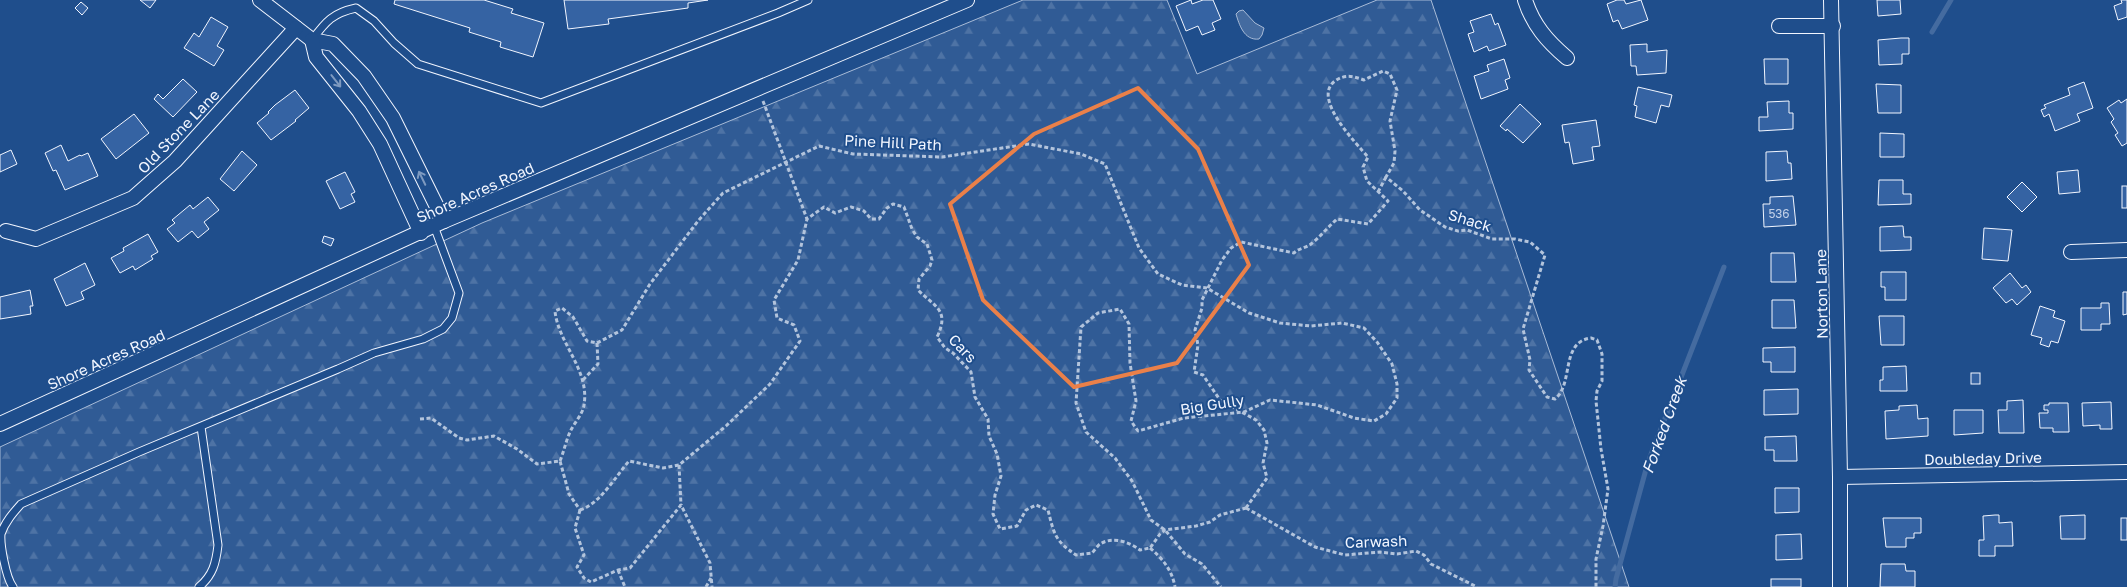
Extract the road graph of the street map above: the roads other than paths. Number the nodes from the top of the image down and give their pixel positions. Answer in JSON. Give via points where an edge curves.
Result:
{"nodes":[{"id":1,"x":260,"y":0,"type":"edge"},
{"id":2,"x":808,"y":0,"type":"edge"},
{"id":3,"x":967,"y":0,"type":"edge"},
{"id":4,"x":1525,"y":0,"type":"edge"},
{"id":5,"x":1831,"y":0,"type":"edge"},
{"id":6,"x":1779,"y":26,"type":"dead end"},
{"id":7,"x":1832,"y":26,"type":"junction"},
{"id":8,"x":296,"y":28,"type":"junction"},
{"id":9,"x":312,"y":40,"type":"junction"},
{"id":10,"x":1567,"y":58,"type":"dead end"},
{"id":11,"x":433,"y":227,"type":"junction"},
{"id":12,"x":6,"y":231,"type":"dead end"},
{"id":13,"x":2127,"y":250,"type":"edge"},
{"id":14,"x":2071,"y":252,"type":"dead end"},
{"id":15,"x":0,"y":424,"type":"edge"},
{"id":16,"x":201,"y":426,"type":"junction"},
{"id":17,"x":2127,"y":472,"type":"edge"},
{"id":18,"x":1840,"y":477,"type":"junction"},
{"id":19,"x":13,"y":587,"type":"edge"},
{"id":20,"x":199,"y":587,"type":"edge"},
{"id":21,"x":1840,"y":587,"type":"edge"}],
"edges":[{"from":1,"to":8,"type":"street"},
{"from":2,"to":9,"type":"lane","via":[[541,103],[418,64],[356,8],[340,12],[326,22]]},
{"from":3,"to":11,"type":"street","name":"Shore Acres Road"},
{"from":4,"to":10,"type":"street","via":[[1530,17],[1540,32]]},
{"from":5,"to":7,"type":"street","name":"Norton Lane"},
{"from":6,"to":7,"type":"street"},
{"from":7,"to":18,"type":"street","name":"Norton Lane"},
{"from":8,"to":9,"type":"street"},
{"from":8,"to":12,"type":"street","name":"Old Stone Lane","via":[[176,162],[133,198],[36,239]]},
{"from":9,"to":11,"type":"street","one_way":true,"via":[[316,56],[359,110]]},
{"from":11,"to":9,"type":"street","one_way":true,"via":[[393,118],[364,76],[333,44]]},
{"from":11,"to":15,"type":"street","name":"Shore Acres Road"},
{"from":11,"to":16,"type":"lane","via":[[458,293],[452,318],[443,329]]},
{"from":13,"to":14,"type":"street"},
{"from":16,"to":19,"type":"lane","via":[[21,504],[1,535],[7,580]]},
{"from":16,"to":20,"type":"lane","via":[[218,545],[216,565]]},
{"from":17,"to":18,"type":"street","name":"Doubleday Drive"},
{"from":18,"to":21,"type":"street","name":"Norton Lane"}]}
